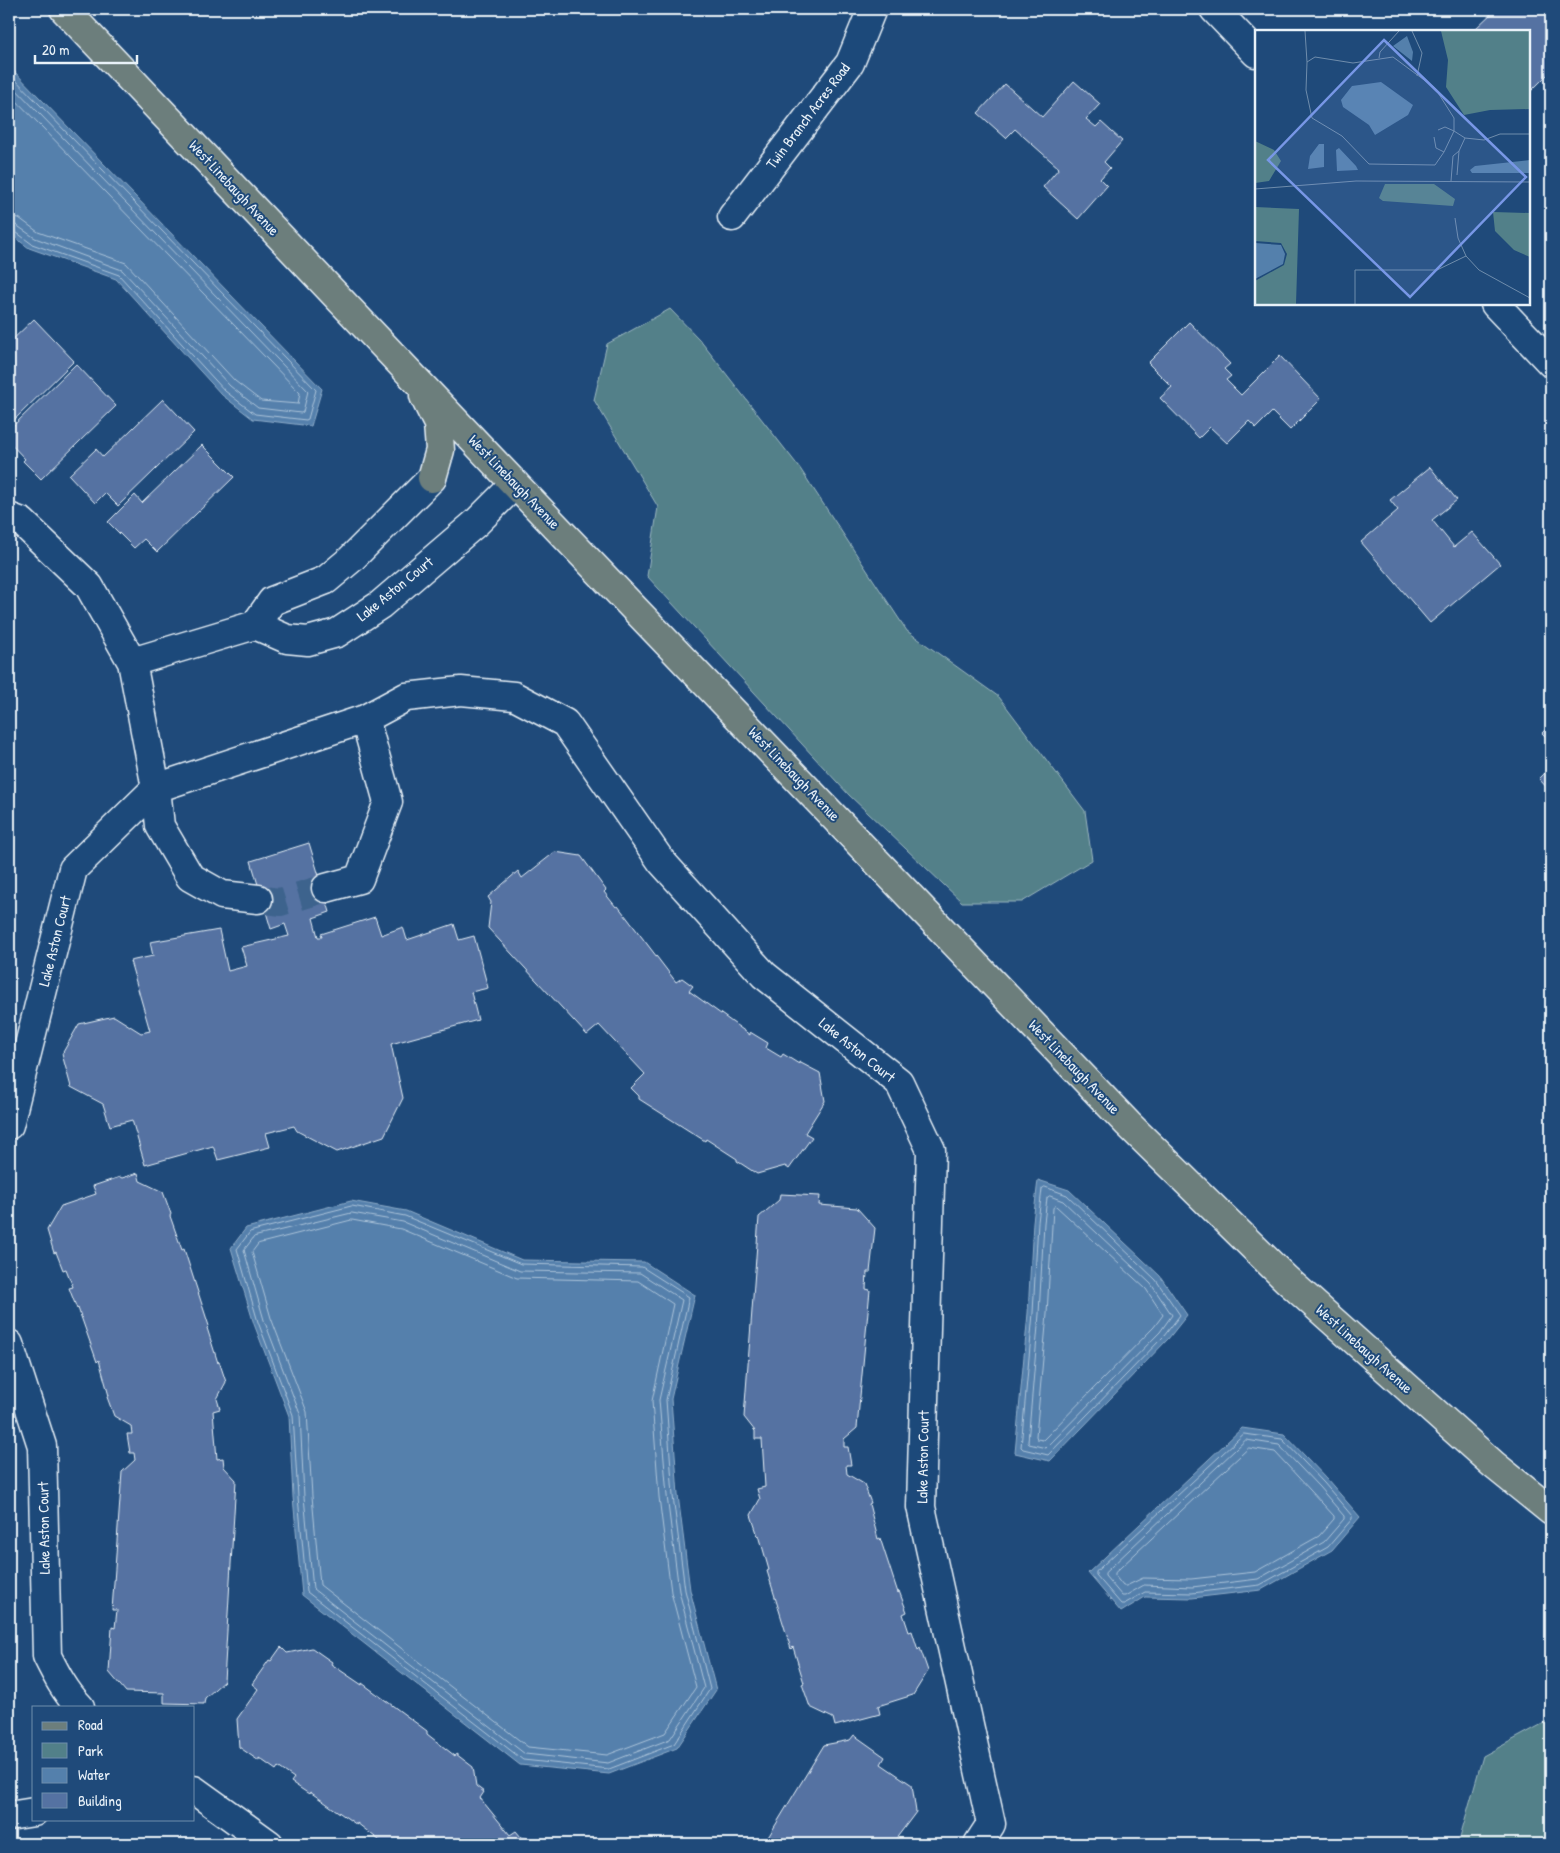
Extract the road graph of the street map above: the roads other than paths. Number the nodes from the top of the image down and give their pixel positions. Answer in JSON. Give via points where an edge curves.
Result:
{"nodes":[{"id":1,"x":64,"y":9,"type":"edge"},
{"id":2,"x":872,"y":9,"type":"edge"},
{"id":3,"x":1214,"y":9,"type":"edge"},
{"id":4,"x":1255,"y":52,"type":"edge"},
{"id":5,"x":732,"y":217,"type":"dead end"},
{"id":6,"x":1496,"y":305,"type":"edge"},
{"id":7,"x":1551,"y":363,"type":"edge"},
{"id":8,"x":417,"y":381,"type":"junction"},
{"id":9,"x":432,"y":478,"type":"joint"},
{"id":10,"x":515,"y":484,"type":"junction"},
{"id":11,"x":9,"y":517,"type":"edge"},
{"id":12,"x":254,"y":625,"type":"junction"},
{"id":13,"x":132,"y":662,"type":"junction"},
{"id":14,"x":365,"y":718,"type":"junction"},
{"id":15,"x":156,"y":788,"type":"junction"},
{"id":16,"x":326,"y":888,"type":"tunnel mouth"},
{"id":17,"x":258,"y":900,"type":"tunnel mouth"},
{"id":18,"x":9,"y":1125,"type":"edge"},
{"id":19,"x":9,"y":1344,"type":"edge"},
{"id":20,"x":18,"y":1400,"type":"edge"},
{"id":21,"x":1551,"y":1511,"type":"edge"},
{"id":22,"x":79,"y":1706,"type":"edge"},
{"id":23,"x":195,"y":1791,"type":"edge"},
{"id":24,"x":32,"y":1812,"type":"edge"},
{"id":25,"x":9,"y":1816,"type":"edge"},
{"id":26,"x":269,"y":1844,"type":"edge"},
{"id":27,"x":978,"y":1844,"type":"edge"}],
"edges":[{"from":1,"to":8,"type":"main road","name":"West Linebaugh Avenue"},
{"from":2,"to":5,"type":"street","name":"Twin Branch Acres Road","via":[[850,62]]},
{"from":3,"to":4,"type":"street"},
{"from":6,"to":7,"type":"street"},
{"from":8,"to":9,"type":"main road","via":[[438,424],[440,450]]},
{"from":8,"to":10,"type":"main road","name":"West Linebaugh Avenue"},
{"from":9,"to":12,"type":"street","via":[[352,559],[326,580],[272,601]]},
{"from":10,"to":12,"type":"street","name":"Lake Aston Court","via":[[477,522],[380,605],[337,633],[308,642],[287,639]]},
{"from":10,"to":21,"type":"main road","name":"West Linebaugh Avenue","via":[[1128,1124],[1286,1279],[1494,1465]]},
{"from":11,"to":13,"type":"street","via":[[22,522],[89,586]]},
{"from":12,"to":13,"type":"street"},
{"from":13,"to":15,"type":"street"},
{"from":14,"to":15,"type":"street","name":"Lake Aston Court"},
{"from":14,"to":16,"type":"street","via":[[388,802],[358,879]]},
{"from":14,"to":27,"type":"street","name":"Lake Aston Court","via":[[406,697],[461,691],[514,696],[565,723],[661,861],[764,974],[899,1082],[931,1150],[921,1507],[991,1824]]},
{"from":15,"to":17,"type":"street","via":[[160,826],[190,877],[222,894]]},
{"from":15,"to":18,"type":"street","name":"Lake Aston Court","via":[[73,869]]},
{"from":19,"to":20,"type":"street","name":"Lake Aston Court"},
{"from":20,"to":22,"type":"street","name":"Lake Aston Court","via":[[42,1446],[47,1656]]},
{"from":23,"to":26,"type":"street"},
{"from":24,"to":25,"type":"street"}]}
